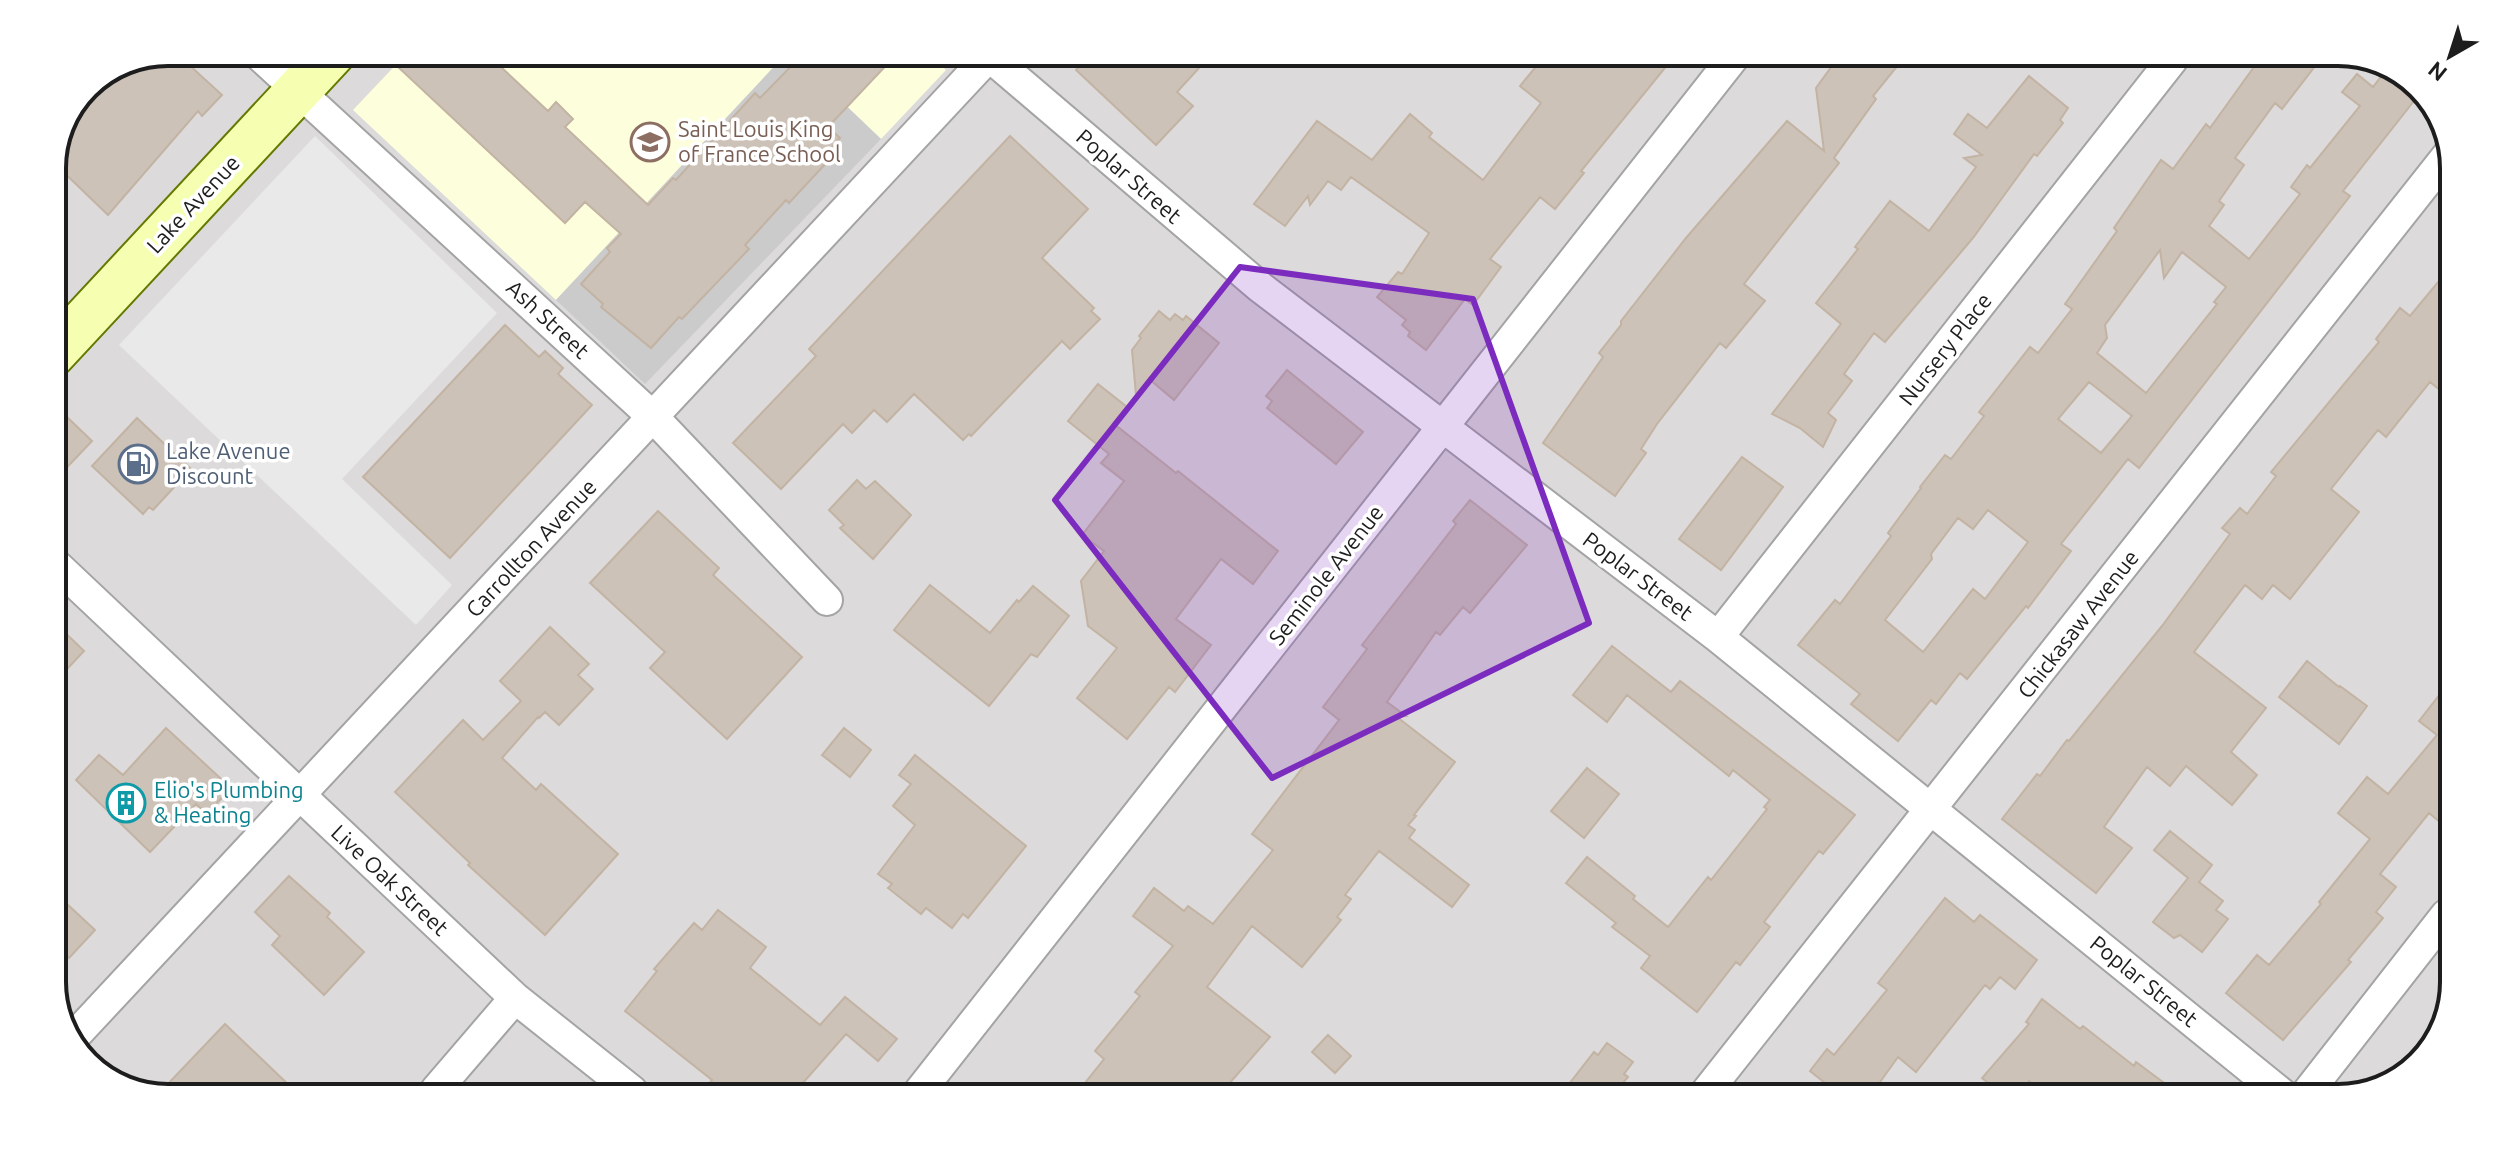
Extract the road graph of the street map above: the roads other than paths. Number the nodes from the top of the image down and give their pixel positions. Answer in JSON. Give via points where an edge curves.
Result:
{"nodes":[{"id":1,"x":271,"y":66,"type":"edge"},
{"id":2,"x":321,"y":66,"type":"edge"},
{"id":3,"x":980,"y":66,"type":"edge"},
{"id":4,"x":1001,"y":66,"type":"edge"},
{"id":5,"x":1727,"y":66,"type":"edge"},
{"id":6,"x":2167,"y":66,"type":"edge"},
{"id":7,"x":298,"y":90,"type":"junction"},
{"id":8,"x":2440,"y":165,"type":"edge"},
{"id":9,"x":66,"y":340,"type":"edge"},
{"id":10,"x":654,"y":418,"type":"junction"},
{"id":11,"x":1443,"y":427,"type":"junction"},
{"id":12,"x":66,"y":574,"type":"edge"},
{"id":13,"x":827,"y":600,"type":"dead end"},
{"id":14,"x":1718,"y":637,"type":"junction"},
{"id":15,"x":298,"y":794,"type":"junction"},
{"id":16,"x":1931,"y":809,"type":"junction"},
{"id":17,"x":2440,"y":923,"type":"edge"},
{"id":18,"x":515,"y":998,"type":"junction"},
{"id":19,"x":79,"y":1031,"type":"edge"},
{"id":20,"x":441,"y":1084,"type":"edge"},
{"id":21,"x":623,"y":1084,"type":"edge"},
{"id":22,"x":925,"y":1084,"type":"edge"},
{"id":23,"x":1713,"y":1084,"type":"edge"},
{"id":24,"x":2270,"y":1084,"type":"edge"},
{"id":25,"x":2314,"y":1084,"type":"edge"}],
"edges":[{"from":1,"to":7,"type":"street","name":"Ash Street"},
{"from":2,"to":7,"type":"main road","name":"Lake Avenue"},
{"from":3,"to":10,"type":"street","name":"Carrollton Avenue"},
{"from":4,"to":11,"type":"street","name":"Poplar Street","via":[[1260,287]]},
{"from":5,"to":11,"type":"street","name":"Seminole Avenue"},
{"from":6,"to":14,"type":"street","name":"Nursery Place"},
{"from":7,"to":9,"type":"main road","name":"Lake Avenue"},
{"from":7,"to":10,"type":"street","name":"Ash Street"},
{"from":8,"to":16,"type":"street","name":"Chickasaw Avenue"},
{"from":10,"to":13,"type":"street","name":"Ash Street"},
{"from":10,"to":15,"type":"street","name":"Carrollton Avenue"},
{"from":11,"to":14,"type":"street","name":"Poplar Street"},
{"from":11,"to":22,"type":"street","name":"Seminole Avenue"},
{"from":12,"to":15,"type":"street","name":"Live Oak Street"},
{"from":14,"to":16,"type":"street","name":"Poplar Street"},
{"from":15,"to":18,"type":"street","name":"Live Oak Street"},
{"from":15,"to":19,"type":"street","name":"Carrollton Avenue"},
{"from":16,"to":23,"type":"street","name":"Chickasaw Avenue"},
{"from":16,"to":24,"type":"street","name":"Poplar Street"},
{"from":17,"to":25,"type":"street"},
{"from":18,"to":20,"type":"street"},
{"from":18,"to":21,"type":"street","name":"Live Oak Street"}]}
